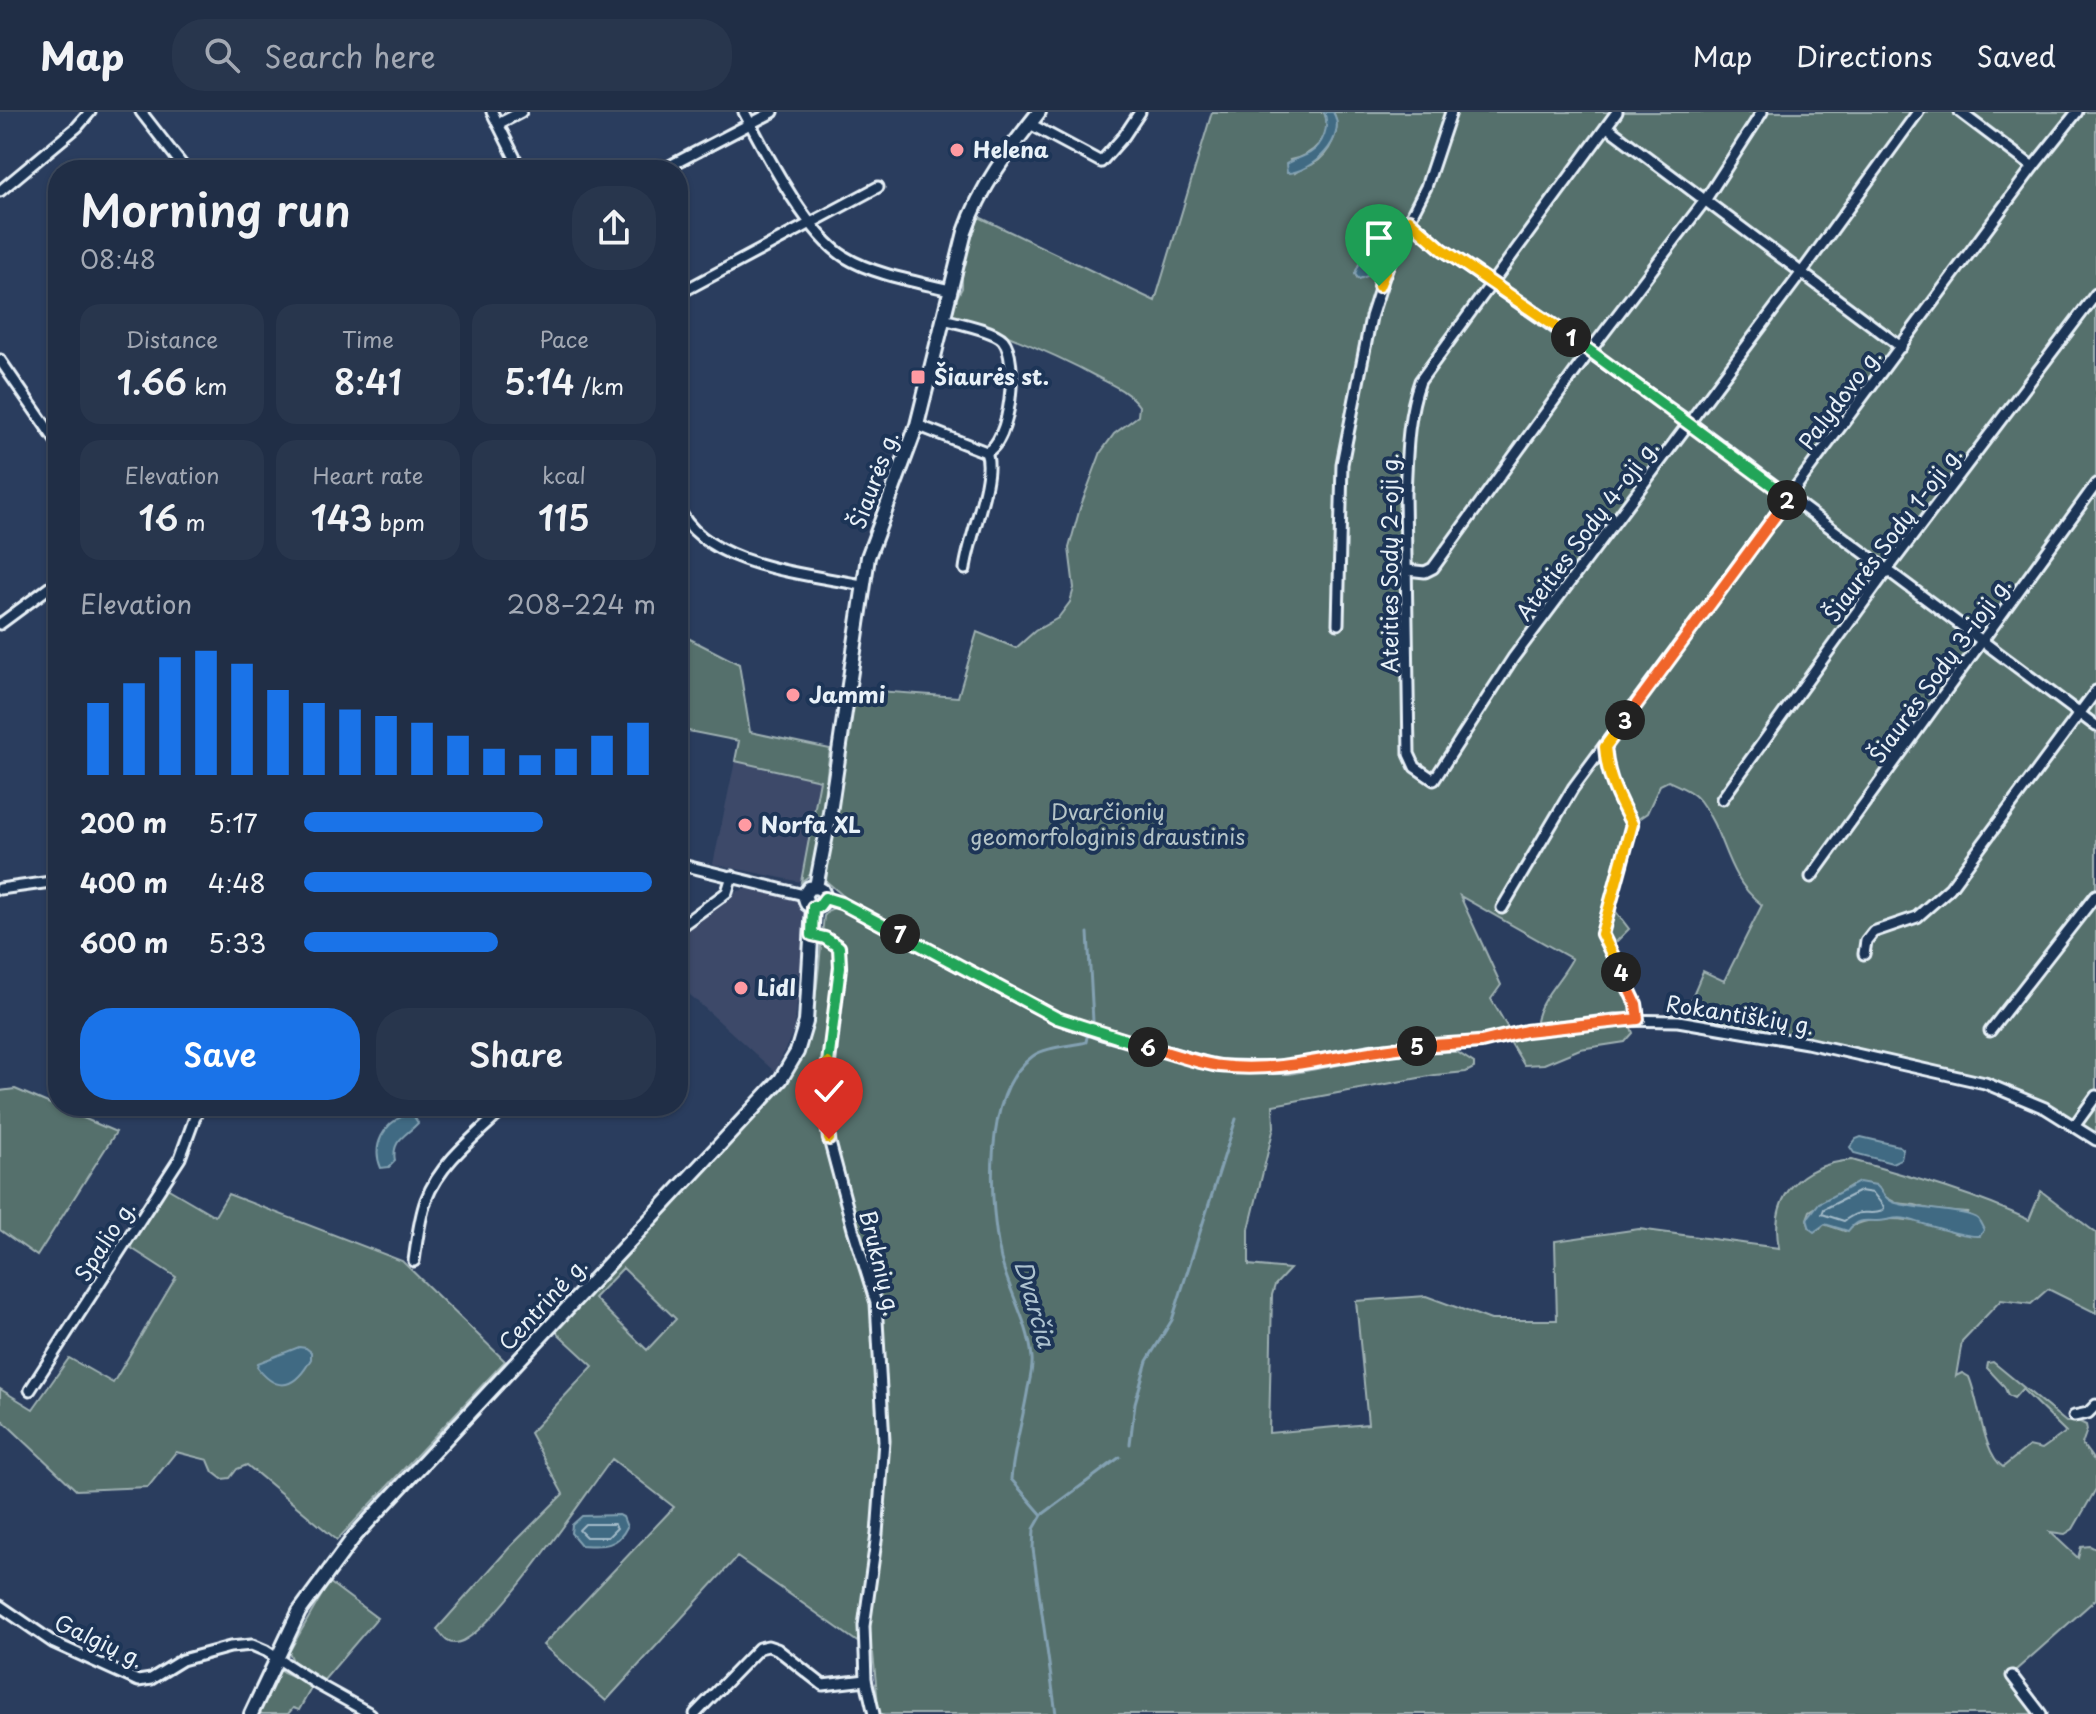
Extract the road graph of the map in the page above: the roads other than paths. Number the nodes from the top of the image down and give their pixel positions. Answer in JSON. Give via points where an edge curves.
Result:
{"nodes":[{"id":1,"x":90,"y":112,"type":"edge"},
{"id":2,"x":141,"y":112,"type":"edge"},
{"id":3,"x":492,"y":112,"type":"edge"},
{"id":4,"x":521,"y":112,"type":"edge"},
{"id":5,"x":744,"y":112,"type":"edge"},
{"id":6,"x":773,"y":112,"type":"edge"},
{"id":7,"x":1039,"y":112,"type":"edge"},
{"id":8,"x":1140,"y":112,"type":"edge"},
{"id":9,"x":1451,"y":112,"type":"edge"},
{"id":10,"x":1617,"y":112,"type":"edge"},
{"id":11,"x":1762,"y":112,"type":"edge"},
{"id":12,"x":1918,"y":112,"type":"edge"},
{"id":13,"x":1960,"y":112,"type":"edge"},
{"id":14,"x":2077,"y":112,"type":"edge"},
{"id":15,"x":498,"y":124,"type":"junction"},
{"id":16,"x":1030,"y":124,"type":"junction"},
{"id":17,"x":751,"y":125,"type":"junction"},
{"id":18,"x":1607,"y":127,"type":"junction"},
{"id":19,"x":178,"y":160,"type":"edge"},
{"id":20,"x":516,"y":160,"type":"edge"},
{"id":21,"x":682,"y":160,"type":"edge"},
{"id":22,"x":2033,"y":167,"type":"junction"},
{"id":23,"x":878,"y":187,"type":"dead end"},
{"id":24,"x":0,"y":191,"type":"edge"},
{"id":25,"x":1706,"y":199,"type":"junction"},
{"id":26,"x":1409,"y":220,"type":"junction"},
{"id":27,"x":810,"y":225,"type":"junction"},
{"id":28,"x":1802,"y":272,"type":"junction"},
{"id":29,"x":1492,"y":282,"type":"junction"},
{"id":30,"x":688,"y":289,"type":"edge"},
{"id":31,"x":950,"y":290,"type":"junction"},
{"id":32,"x":2096,"y":294,"type":"edge"},
{"id":33,"x":943,"y":319,"type":"junction"},
{"id":34,"x":1901,"y":347,"type":"junction"},
{"id":35,"x":1590,"y":351,"type":"junction"},
{"id":36,"x":0,"y":360,"type":"edge"},
{"id":37,"x":1689,"y":422,"type":"junction"},
{"id":38,"x":917,"y":425,"type":"junction"},
{"id":39,"x":48,"y":430,"type":"edge"},
{"id":40,"x":986,"y":452,"type":"junction"},
{"id":41,"x":2096,"y":484,"type":"edge"},
{"id":42,"x":1789,"y":498,"type":"junction"},
{"id":43,"x":688,"y":524,"type":"edge"},
{"id":44,"x":965,"y":569,"type":"dead end"},
{"id":45,"x":1407,"y":570,"type":"junction"},
{"id":46,"x":1887,"y":570,"type":"junction"},
{"id":47,"x":862,"y":585,"type":"junction"},
{"id":48,"x":48,"y":588,"type":"edge"},
{"id":49,"x":0,"y":624,"type":"edge"},
{"id":50,"x":1338,"y":624,"type":"dead end"},
{"id":51,"x":1983,"y":642,"type":"junction"},
{"id":52,"x":2096,"y":691,"type":"edge"},
{"id":53,"x":2080,"y":714,"type":"junction"},
{"id":54,"x":2096,"y":726,"type":"edge"},
{"id":55,"x":1605,"y":747,"type":"junction"},
{"id":56,"x":1434,"y":780,"type":"joint"},
{"id":57,"x":1722,"y":799,"type":"dead end"},
{"id":58,"x":688,"y":866,"type":"edge"},
{"id":59,"x":732,"y":876,"type":"junction"},
{"id":60,"x":1811,"y":877,"type":"dead end"},
{"id":61,"x":48,"y":882,"type":"edge"},
{"id":62,"x":816,"y":887,"type":"junction"},
{"id":63,"x":0,"y":889,"type":"edge"},
{"id":64,"x":804,"y":895,"type":"junction"},
{"id":65,"x":2096,"y":895,"type":"edge"},
{"id":66,"x":825,"y":898,"type":"junction"},
{"id":67,"x":813,"y":907,"type":"junction"},
{"id":68,"x":1502,"y":908,"type":"dead end"},
{"id":69,"x":688,"y":921,"type":"edge"},
{"id":70,"x":812,"y":935,"type":"junction"},
{"id":71,"x":1864,"y":954,"type":"dead end"},
{"id":72,"x":1638,"y":1019,"type":"junction"},
{"id":73,"x":1990,"y":1031,"type":"dead end"},
{"id":74,"x":2096,"y":1096,"type":"edge"},
{"id":75,"x":195,"y":1116,"type":"edge"},
{"id":76,"x":497,"y":1116,"type":"edge"},
{"id":77,"x":2075,"y":1125,"type":"junction"},
{"id":78,"x":2096,"y":1140,"type":"edge"},
{"id":79,"x":414,"y":1261,"type":"dead end"},
{"id":80,"x":30,"y":1390,"type":"dead end"},
{"id":81,"x":2096,"y":1405,"type":"edge"},
{"id":82,"x":2074,"y":1416,"type":"dead end"},
{"id":83,"x":0,"y":1606,"type":"edge"},
{"id":84,"x":276,"y":1657,"type":"junction"},
{"id":85,"x":2012,"y":1676,"type":"dead end"},
{"id":86,"x":866,"y":1680,"type":"junction"},
{"id":87,"x":251,"y":1714,"type":"edge"},
{"id":88,"x":371,"y":1714,"type":"edge"},
{"id":89,"x":695,"y":1714,"type":"edge"},
{"id":90,"x":874,"y":1714,"type":"edge"},
{"id":91,"x":2041,"y":1714,"type":"edge"}],
"edges":[{"from":1,"to":24,"type":"street"},
{"from":2,"to":19,"type":"street"},
{"from":3,"to":15,"type":"street"},
{"from":4,"to":15,"type":"street"},
{"from":5,"to":17,"type":"street"},
{"from":6,"to":17,"type":"street"},
{"from":7,"to":16,"type":"main road","name":"Šiaurės g."},
{"from":8,"to":16,"type":"street","via":[[1101,162]]},
{"from":9,"to":26,"type":"street"},
{"from":10,"to":18,"type":"street","name":"Ateities Sodų 2-oji g."},
{"from":11,"to":25,"type":"street"},
{"from":12,"to":28,"type":"street","name":"Ateities Sodų 4-oji g."},
{"from":13,"to":22,"type":"street"},
{"from":14,"to":22,"type":"street","name":"Palydovo g."},
{"from":15,"to":20,"type":"street"},
{"from":16,"to":31,"type":"main road","name":"Šiaurės g.","via":[[975,203]]},
{"from":17,"to":21,"type":"street"},
{"from":17,"to":27,"type":"street"},
{"from":18,"to":25,"type":"street"},
{"from":18,"to":29,"type":"street","name":"Ateities Sodų 2-oji g."},
{"from":22,"to":34,"type":"street","name":"Palydovo g."},
{"from":23,"to":27,"type":"street"},
{"from":25,"to":28,"type":"street"},
{"from":25,"to":35,"type":"street"},
{"from":26,"to":29,"type":"street"},
{"from":26,"to":50,"type":"street","via":[[1379,286],[1345,449]]},
{"from":27,"to":30,"type":"street"},
{"from":27,"to":31,"type":"street","via":[[847,259]]},
{"from":28,"to":34,"type":"street"},
{"from":28,"to":37,"type":"street","name":"Ateities Sodų 4-oji g."},
{"from":29,"to":35,"type":"street"},
{"from":29,"to":45,"type":"street","name":"Ateities Sodų 2-oji g.","via":[[1420,381],[1414,398],[1407,451]]},
{"from":31,"to":33,"type":"main road","name":"Šiaurės g."},
{"from":32,"to":46,"type":"street","name":"Šiaurės Sodų 1-oji g."},
{"from":33,"to":38,"type":"main road","name":"Šiaurės g."},
{"from":33,"to":40,"type":"street","via":[[997,335],[1008,348],[1009,409],[1000,440]]},
{"from":34,"to":42,"type":"street","name":"Palydovo g."},
{"from":35,"to":37,"type":"street"},
{"from":35,"to":45,"type":"street","via":[[1433,568]]},
{"from":36,"to":39,"type":"street"},
{"from":37,"to":42,"type":"street"},
{"from":37,"to":56,"type":"street","name":"Ateities Sodų 4-oji g.","via":[[1513,658]]},
{"from":38,"to":40,"type":"street"},
{"from":38,"to":47,"type":"main road","name":"Šiaurės g."},
{"from":40,"to":44,"type":"street","via":[[989,470]]},
{"from":41,"to":51,"type":"street","name":"Šiaurės Sodų 3-ioji g."},
{"from":42,"to":46,"type":"street"},
{"from":42,"to":55,"type":"street","name":"Palydovo g."},
{"from":43,"to":47,"type":"street","via":[[747,561]]},
{"from":45,"to":56,"type":"street","name":"Ateities Sodų 2-oji g.","via":[[1409,754],[1415,767]]},
{"from":46,"to":51,"type":"street"},
{"from":46,"to":57,"type":"street","name":"Šiaurės Sodų 1-oji g."},
{"from":47,"to":62,"type":"main road","name":"Šiaurės g."},
{"from":48,"to":49,"type":"street"},
{"from":51,"to":53,"type":"street"},
{"from":51,"to":60,"type":"street","name":"Šiaurės Sodų 3-ioji g."},
{"from":52,"to":53,"type":"street"},
{"from":53,"to":54,"type":"street"},
{"from":53,"to":71,"type":"street","via":[[1950,888],[1917,917],[1873,932]]},
{"from":55,"to":68,"type":"street","name":"Palydovo g.","via":[[1573,788]]},
{"from":55,"to":72,"type":"street","via":[[1606,767],[1632,824],[1602,934],[1636,1004]]},
{"from":58,"to":59,"type":"street"},
{"from":59,"to":64,"type":"street"},
{"from":59,"to":69,"type":"street","via":[[727,892]]},
{"from":61,"to":63,"type":"street"},
{"from":62,"to":64,"type":"main road"},
{"from":62,"to":66,"type":"main road"},
{"from":64,"to":67,"type":"main road"},
{"from":65,"to":73,"type":"street"},
{"from":66,"to":67,"type":"main road"},
{"from":66,"to":72,"type":"street","name":"Rokantiškių g.","via":[[1057,1018],[1217,1066],[1280,1067],[1375,1050],[1481,1042],[1526,1031]]},
{"from":67,"to":70,"type":"main road","name":"Centrinė g."},
{"from":70,"to":84,"type":"main road","name":"Centrinė g.","via":[[803,1039],[781,1079],[354,1537],[313,1590]]},
{"from":70,"to":86,"type":"street","name":"Bruknių g.","via":[[839,947],[825,1104],[829,1139],[878,1326],[884,1441],[864,1626]]},
{"from":72,"to":77,"type":"street","name":"Rokantiškių g.","via":[[1768,1036],[1985,1083]]},
{"from":74,"to":77,"type":"street"},
{"from":75,"to":80,"type":"street","name":"Spalio g.","via":[[180,1158]]},
{"from":76,"to":79,"type":"street","via":[[450,1162],[426,1198]]},
{"from":77,"to":78,"type":"street","name":"Rokantiškių g."},
{"from":81,"to":82,"type":"street"},
{"from":83,"to":84,"type":"street","name":"Galgių g.","via":[[54,1643],[138,1681],[182,1660],[230,1647],[257,1646]]},
{"from":84,"to":87,"type":"main road","name":"Centrinė g."},
{"from":84,"to":88,"type":"street","name":"Galgių g."},
{"from":85,"to":91,"type":"street"},
{"from":86,"to":89,"type":"street","via":[[823,1685],[768,1646],[759,1648]]},
{"from":86,"to":90,"type":"street","name":"Bruknių g."}]}
